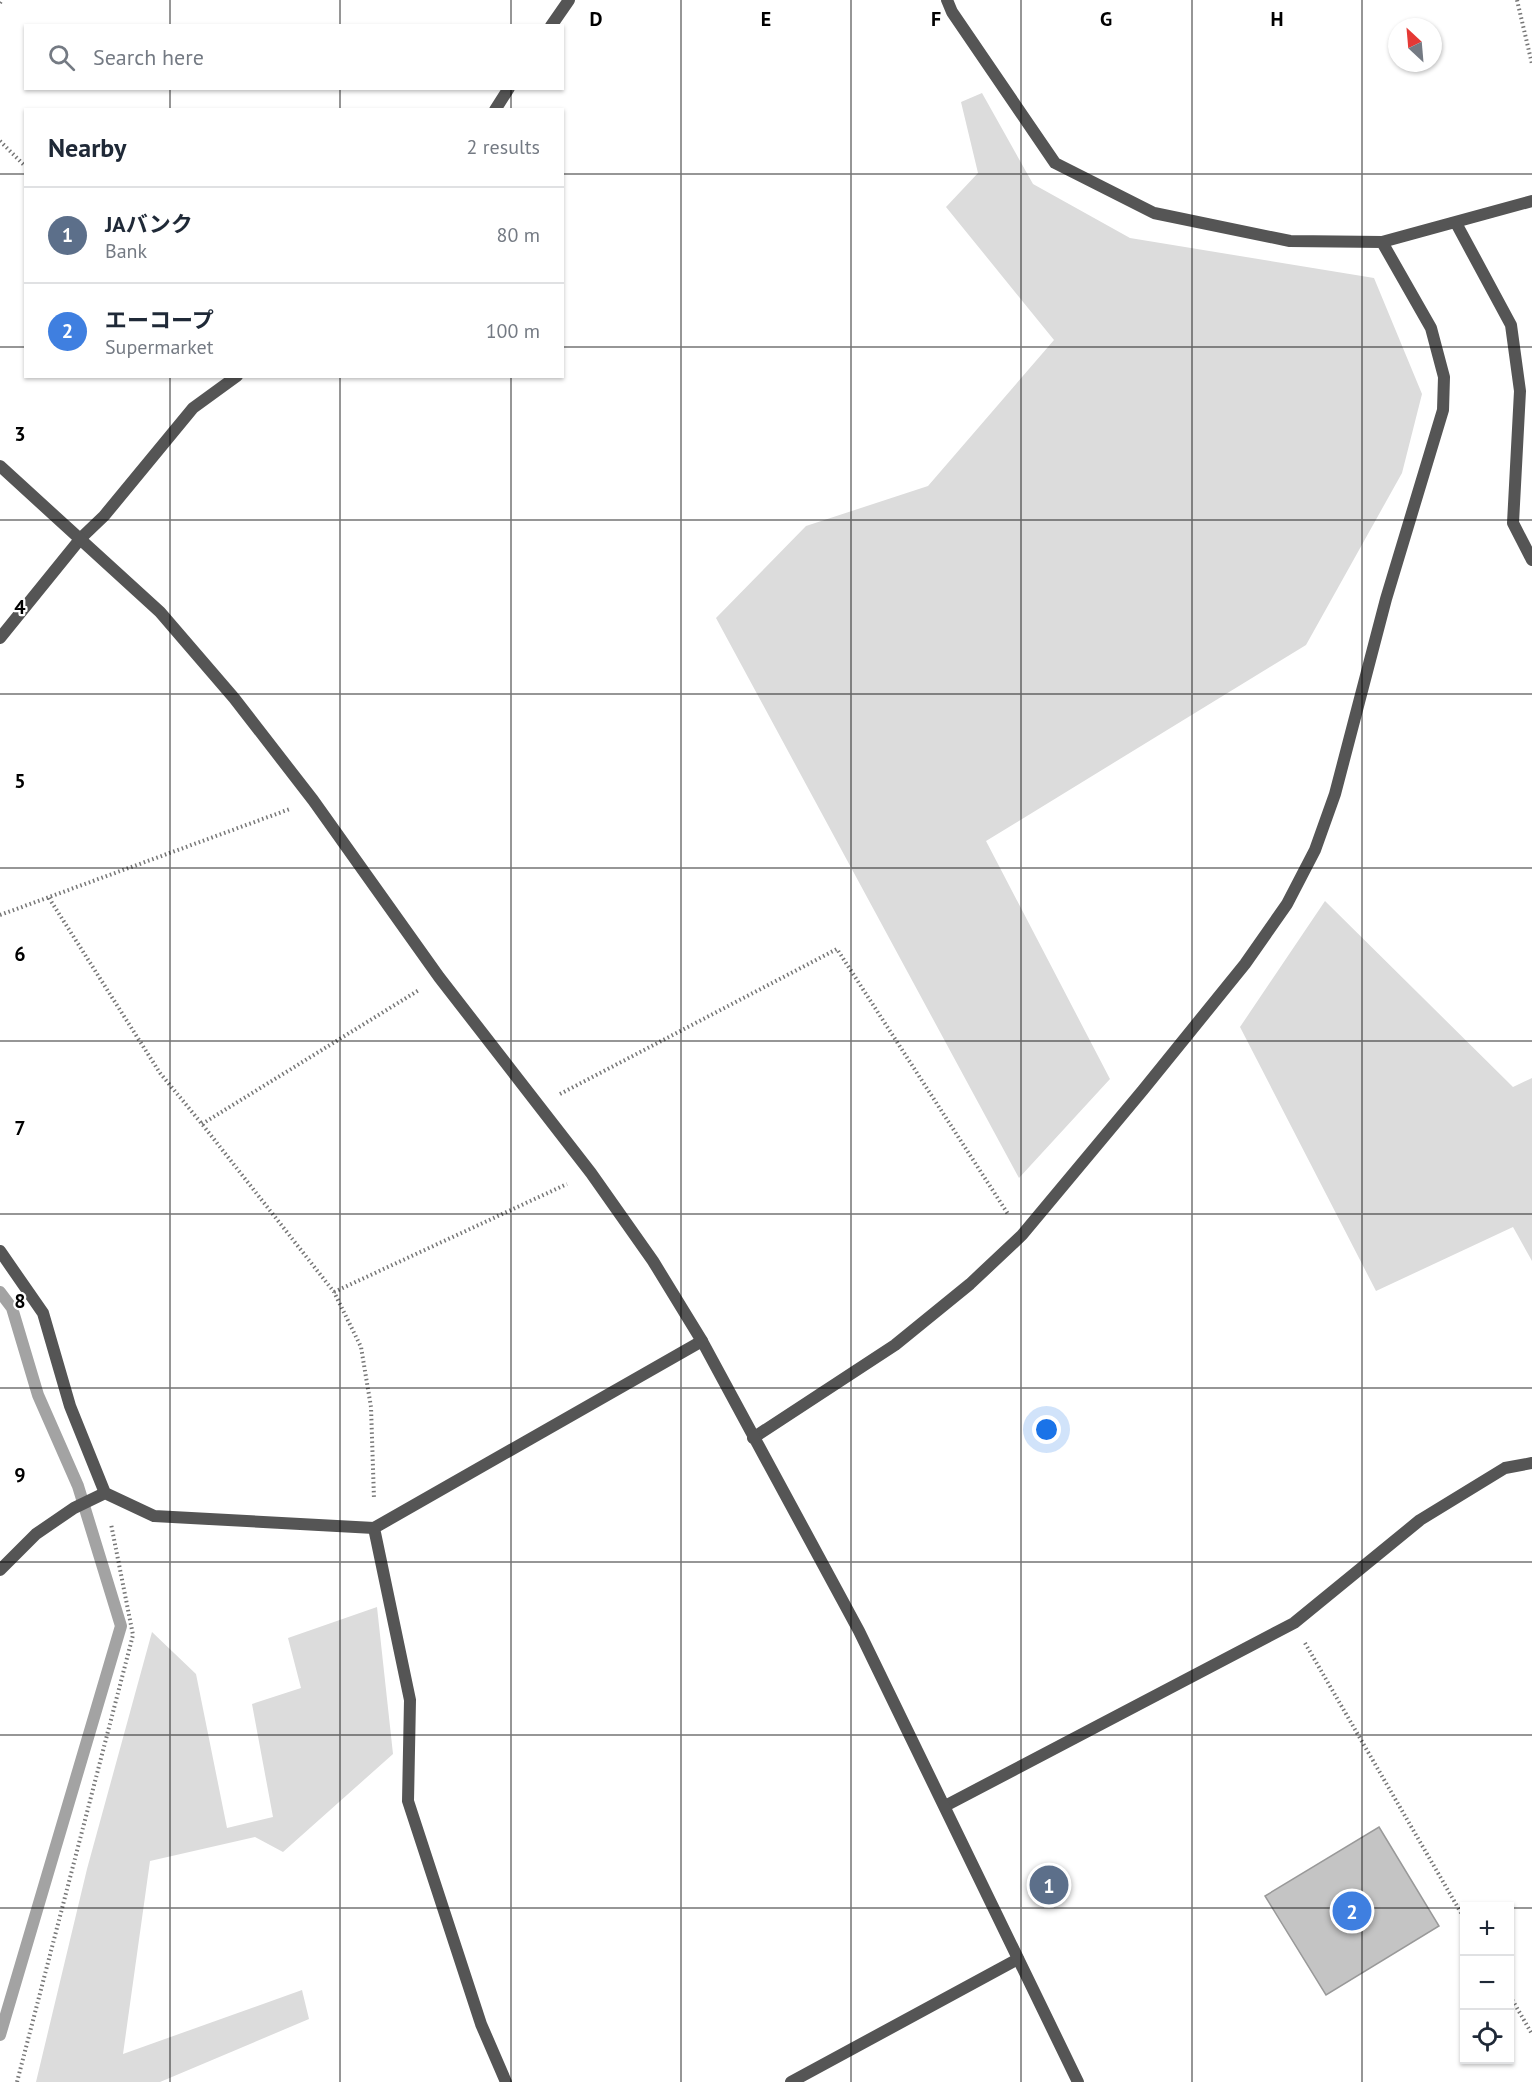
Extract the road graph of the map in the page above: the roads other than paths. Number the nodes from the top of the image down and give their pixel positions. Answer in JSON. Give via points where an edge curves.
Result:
{"nodes":[{"id":1,"x":568,"y":0,"type":"edge"},
{"id":2,"x":947,"y":0,"type":"edge"},
{"id":3,"x":552,"y":24,"type":"edge"},
{"id":4,"x":508,"y":90,"type":"edge"},
{"id":5,"x":496,"y":108,"type":"edge"},
{"id":6,"x":1532,"y":201,"type":"edge"},
{"id":7,"x":1456,"y":223,"type":"junction"},
{"id":8,"x":1382,"y":242,"type":"junction"},
{"id":9,"x":234,"y":378,"type":"edge"},
{"id":10,"x":0,"y":466,"type":"edge"},
{"id":11,"x":81,"y":538,"type":"junction"},
{"id":12,"x":1532,"y":560,"type":"edge"},
{"id":13,"x":0,"y":638,"type":"edge"},
{"id":14,"x":0,"y":1251,"type":"edge"},
{"id":15,"x":702,"y":1341,"type":"junction"},
{"id":16,"x":753,"y":1438,"type":"junction"},
{"id":17,"x":1532,"y":1463,"type":"edge"},
{"id":18,"x":105,"y":1493,"type":"junction"},
{"id":19,"x":374,"y":1528,"type":"junction"},
{"id":20,"x":0,"y":1570,"type":"edge"},
{"id":21,"x":945,"y":1806,"type":"junction"},
{"id":22,"x":1018,"y":1959,"type":"junction"},
{"id":23,"x":506,"y":2082,"type":"edge"},
{"id":24,"x":791,"y":2082,"type":"edge"},
{"id":25,"x":1078,"y":2082,"type":"edge"}],
"edges":[{"from":1,"to":3,"type":"street"},
{"from":2,"to":8,"type":"street","via":[[1055,163],[1154,213],[1290,241]]},
{"from":4,"to":5,"type":"street"},
{"from":6,"to":7,"type":"street"},
{"from":7,"to":8,"type":"street"},
{"from":7,"to":12,"type":"street","via":[[1511,325],[1520,391],[1513,523]]},
{"from":8,"to":16,"type":"street","via":[[1431,328],[1444,377],[1443,410],[1316,850],[1287,904],[1245,964],[1022,1236],[895,1345]]},
{"from":9,"to":11,"type":"street","via":[[193,408],[104,516]]},
{"from":10,"to":11,"type":"street"},
{"from":11,"to":13,"type":"street"},
{"from":11,"to":15,"type":"street","via":[[160,612],[234,698],[313,800],[439,977],[591,1173],[653,1261]]},
{"from":14,"to":18,"type":"street","via":[[42,1313],[70,1406]]},
{"from":15,"to":16,"type":"street"},
{"from":15,"to":19,"type":"street"},
{"from":16,"to":21,"type":"street","via":[[859,1630]]},
{"from":17,"to":21,"type":"street","via":[[1505,1468],[1420,1520],[1293,1623]]},
{"from":18,"to":19,"type":"street","via":[[154,1516]]},
{"from":18,"to":20,"type":"street","via":[[36,1533]]},
{"from":19,"to":23,"type":"street","via":[[410,1700],[408,1802],[481,2024]]},
{"from":21,"to":22,"type":"street"},
{"from":22,"to":24,"type":"street"},
{"from":22,"to":25,"type":"street"}]}
